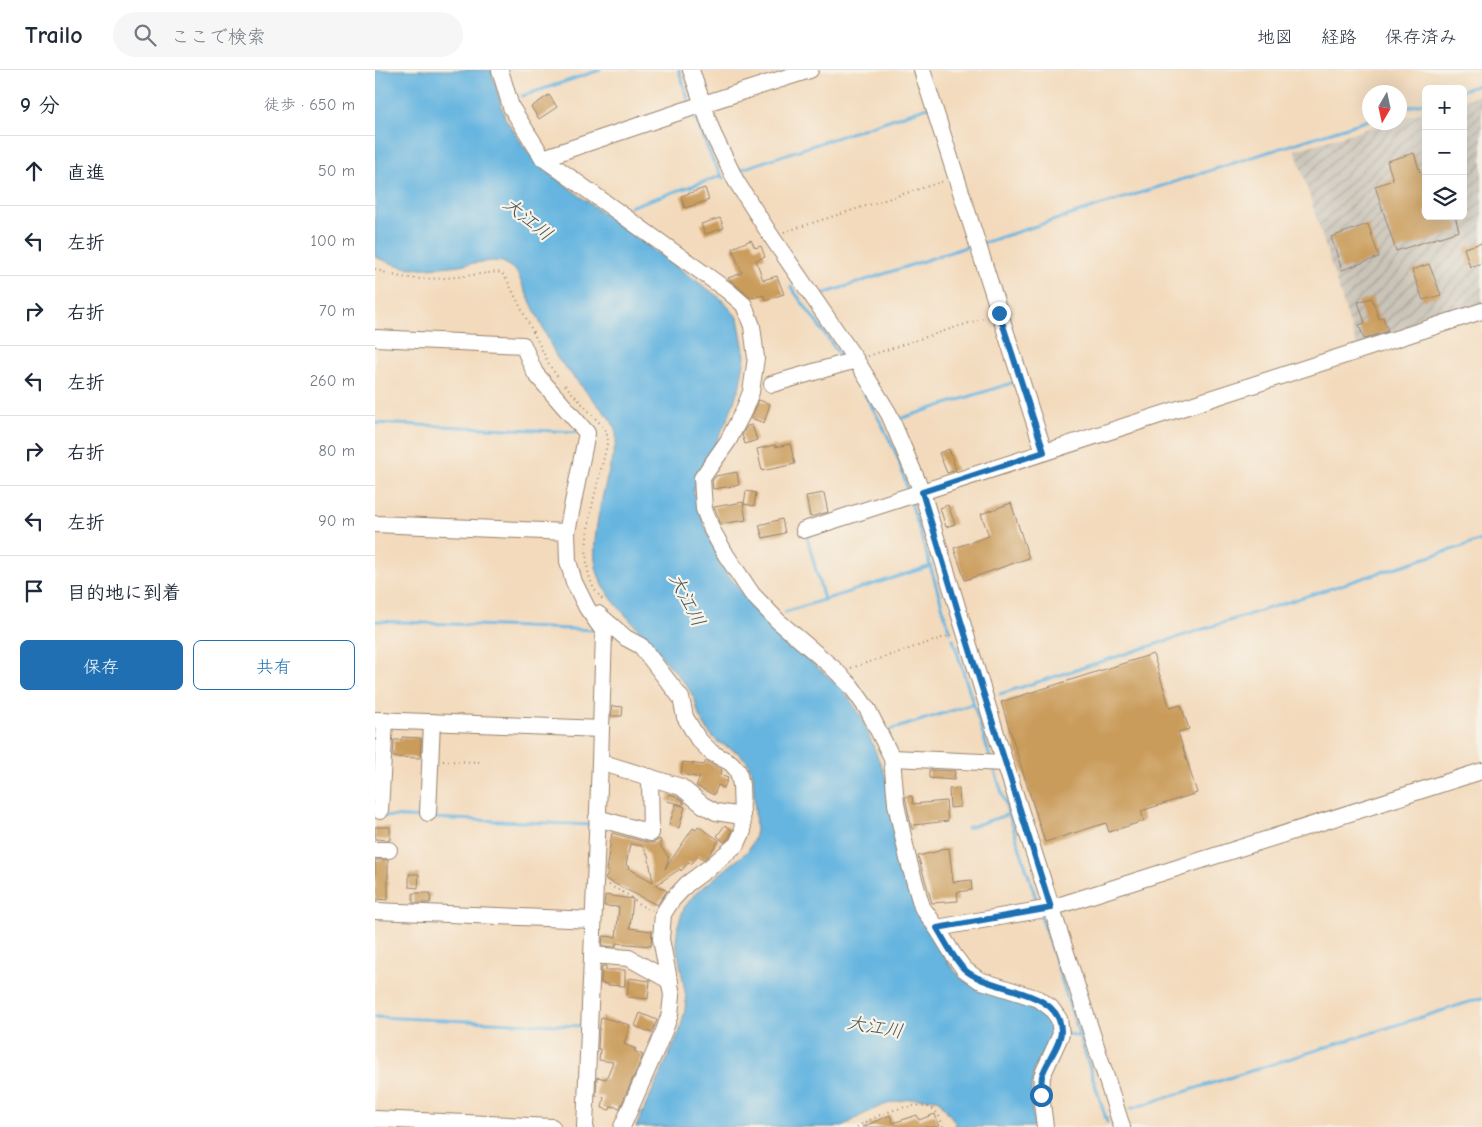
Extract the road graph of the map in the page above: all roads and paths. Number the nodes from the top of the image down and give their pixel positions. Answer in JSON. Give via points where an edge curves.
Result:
{"nodes":[{"id":1,"x":501,"y":70,"type":"edge"},
{"id":2,"x":691,"y":70,"type":"edge"},
{"id":3,"x":810,"y":70,"type":"edge"},
{"id":4,"x":921,"y":70,"type":"edge"},
{"id":5,"x":703,"y":104,"type":"junction"},
{"id":6,"x":543,"y":158,"type":"junction"},
{"id":7,"x":955,"y":177,"type":"junction"},
{"id":8,"x":771,"y":236,"type":"junction"},
{"id":9,"x":375,"y":270,"type":"edge"},
{"id":10,"x":1482,"y":311,"type":"edge"},
{"id":11,"x":999,"y":313,"type":"junction"},
{"id":12,"x":375,"y":338,"type":"edge"},
{"id":13,"x":856,"y":360,"type":"junction"},
{"id":14,"x":558,"y":377,"type":"dead end"},
{"id":15,"x":564,"y":384,"type":"dead end"},
{"id":16,"x":771,"y":384,"type":"dead end"},
{"id":17,"x":1044,"y":452,"type":"junction"},
{"id":18,"x":922,"y":492,"type":"junction"},
{"id":19,"x":375,"y":524,"type":"edge"},
{"id":20,"x":804,"y":530,"type":"dead end"},
{"id":21,"x":567,"y":532,"type":"junction"},
{"id":22,"x":603,"y":601,"type":"dead end"},
{"id":23,"x":587,"y":608,"type":"junction"},
{"id":24,"x":964,"y":631,"type":"junction"},
{"id":25,"x":849,"y":668,"type":"dead end"},
{"id":26,"x":380,"y":720,"type":"edge"},
{"id":27,"x":432,"y":722,"type":"junction"},
{"id":28,"x":601,"y":729,"type":"junction"},
{"id":29,"x":892,"y":758,"type":"junction"},
{"id":30,"x":430,"y":761,"type":"junction"},
{"id":31,"x":483,"y":762,"type":"dead end"},
{"id":32,"x":601,"y":762,"type":"junction"},
{"id":33,"x":1005,"y":763,"type":"junction"},
{"id":34,"x":1482,"y":771,"type":"edge"},
{"id":35,"x":651,"y":777,"type":"junction"},
{"id":36,"x":380,"y":811,"type":"dead end"},
{"id":37,"x":428,"y":813,"type":"dead end"},
{"id":38,"x":743,"y":816,"type":"junction"},
{"id":39,"x":597,"y":818,"type":"junction"},
{"id":40,"x":595,"y":879,"type":"junction"},
{"id":41,"x":1051,"y":908,"type":"junction"},
{"id":42,"x":375,"y":911,"type":"edge"},
{"id":43,"x":663,"y":914,"type":"junction"},
{"id":44,"x":593,"y":920,"type":"junction"},
{"id":45,"x":937,"y":928,"type":"junction"},
{"id":46,"x":592,"y":955,"type":"junction"},
{"id":47,"x":670,"y":981,"type":"junction"},
{"id":48,"x":375,"y":1119,"type":"edge"},
{"id":49,"x":552,"y":1127,"type":"edge"},
{"id":50,"x":585,"y":1127,"type":"edge"},
{"id":51,"x":622,"y":1127,"type":"edge"},
{"id":52,"x":857,"y":1127,"type":"edge"},
{"id":53,"x":943,"y":1127,"type":"edge"},
{"id":54,"x":1045,"y":1127,"type":"edge"},
{"id":55,"x":1122,"y":1127,"type":"edge"}],
"edges":[{"from":1,"to":6,"type":"street","via":[[511,108]]},
{"from":2,"to":5,"type":"street"},
{"from":3,"to":5,"type":"street"},
{"from":4,"to":7,"type":"street"},
{"from":5,"to":6,"type":"street"},
{"from":5,"to":8,"type":"street","via":[[735,181]]},
{"from":6,"to":29,"type":"street","via":[[744,305],[752,326],[756,358],[751,392],[728,441],[702,478],[704,509],[726,556],[747,588],[778,621],[851,686],[868,710]]},
{"from":7,"to":8,"type":"path"},
{"from":7,"to":11,"type":"street"},
{"from":8,"to":13,"type":"street"},
{"from":9,"to":14,"type":"path","via":[[410,278],[502,274]]},
{"from":10,"to":17,"type":"street"},
{"from":11,"to":13,"type":"path"},
{"from":11,"to":17,"type":"street"},
{"from":12,"to":21,"type":"street","via":[[523,345],[535,373],[587,433]]},
{"from":13,"to":16,"type":"street"},
{"from":13,"to":18,"type":"street","via":[[889,414]]},
{"from":15,"to":22,"type":"path","via":[[605,429],[608,438],[586,535],[585,554],[592,584]]},
{"from":17,"to":18,"type":"street"},
{"from":18,"to":20,"type":"street"},
{"from":18,"to":24,"type":"street"},
{"from":19,"to":21,"type":"street"},
{"from":21,"to":23,"type":"street","via":[[568,561]]},
{"from":23,"to":28,"type":"street","via":[[604,632]]},
{"from":23,"to":38,"type":"street","via":[[641,646],[681,698],[685,717],[698,739],[739,771]]},
{"from":24,"to":25,"type":"path"},
{"from":24,"to":33,"type":"street"},
{"from":26,"to":27,"type":"street"},
{"from":26,"to":36,"type":"street"},
{"from":27,"to":28,"type":"street"},
{"from":27,"to":30,"type":"street"},
{"from":28,"to":32,"type":"street"},
{"from":29,"to":33,"type":"street"},
{"from":29,"to":45,"type":"street","via":[[896,804],[908,859],[922,907]]},
{"from":30,"to":31,"type":"path"},
{"from":30,"to":37,"type":"street"},
{"from":32,"to":35,"type":"street"},
{"from":32,"to":39,"type":"street"},
{"from":33,"to":41,"type":"street"},
{"from":34,"to":41,"type":"street"},
{"from":35,"to":38,"type":"street","via":[[681,787],[716,812]]},
{"from":35,"to":39,"type":"street","via":[[651,833]]},
{"from":38,"to":43,"type":"street","via":[[743,831],[737,844],[687,884]]},
{"from":39,"to":40,"type":"street"},
{"from":40,"to":43,"type":"path","via":[[629,896],[639,906]]},
{"from":40,"to":44,"type":"street"},
{"from":41,"to":45,"type":"street"},
{"from":41,"to":55,"type":"street"},
{"from":42,"to":44,"type":"street"},
{"from":43,"to":47,"type":"street","via":[[661,939]]},
{"from":44,"to":46,"type":"street"},
{"from":45,"to":54,"type":"street","via":[[964,969],[979,980],[1039,999],[1059,1019],[1061,1034],[1042,1076]]},
{"from":46,"to":47,"type":"street","via":[[629,958]]},
{"from":46,"to":50,"type":"street"},
{"from":47,"to":51,"type":"street","via":[[672,995],[665,1031]]},
{"from":48,"to":49,"type":"street"},
{"from":52,"to":53,"type":"path","via":[[897,1108],[924,1106],[938,1114]]}]}
